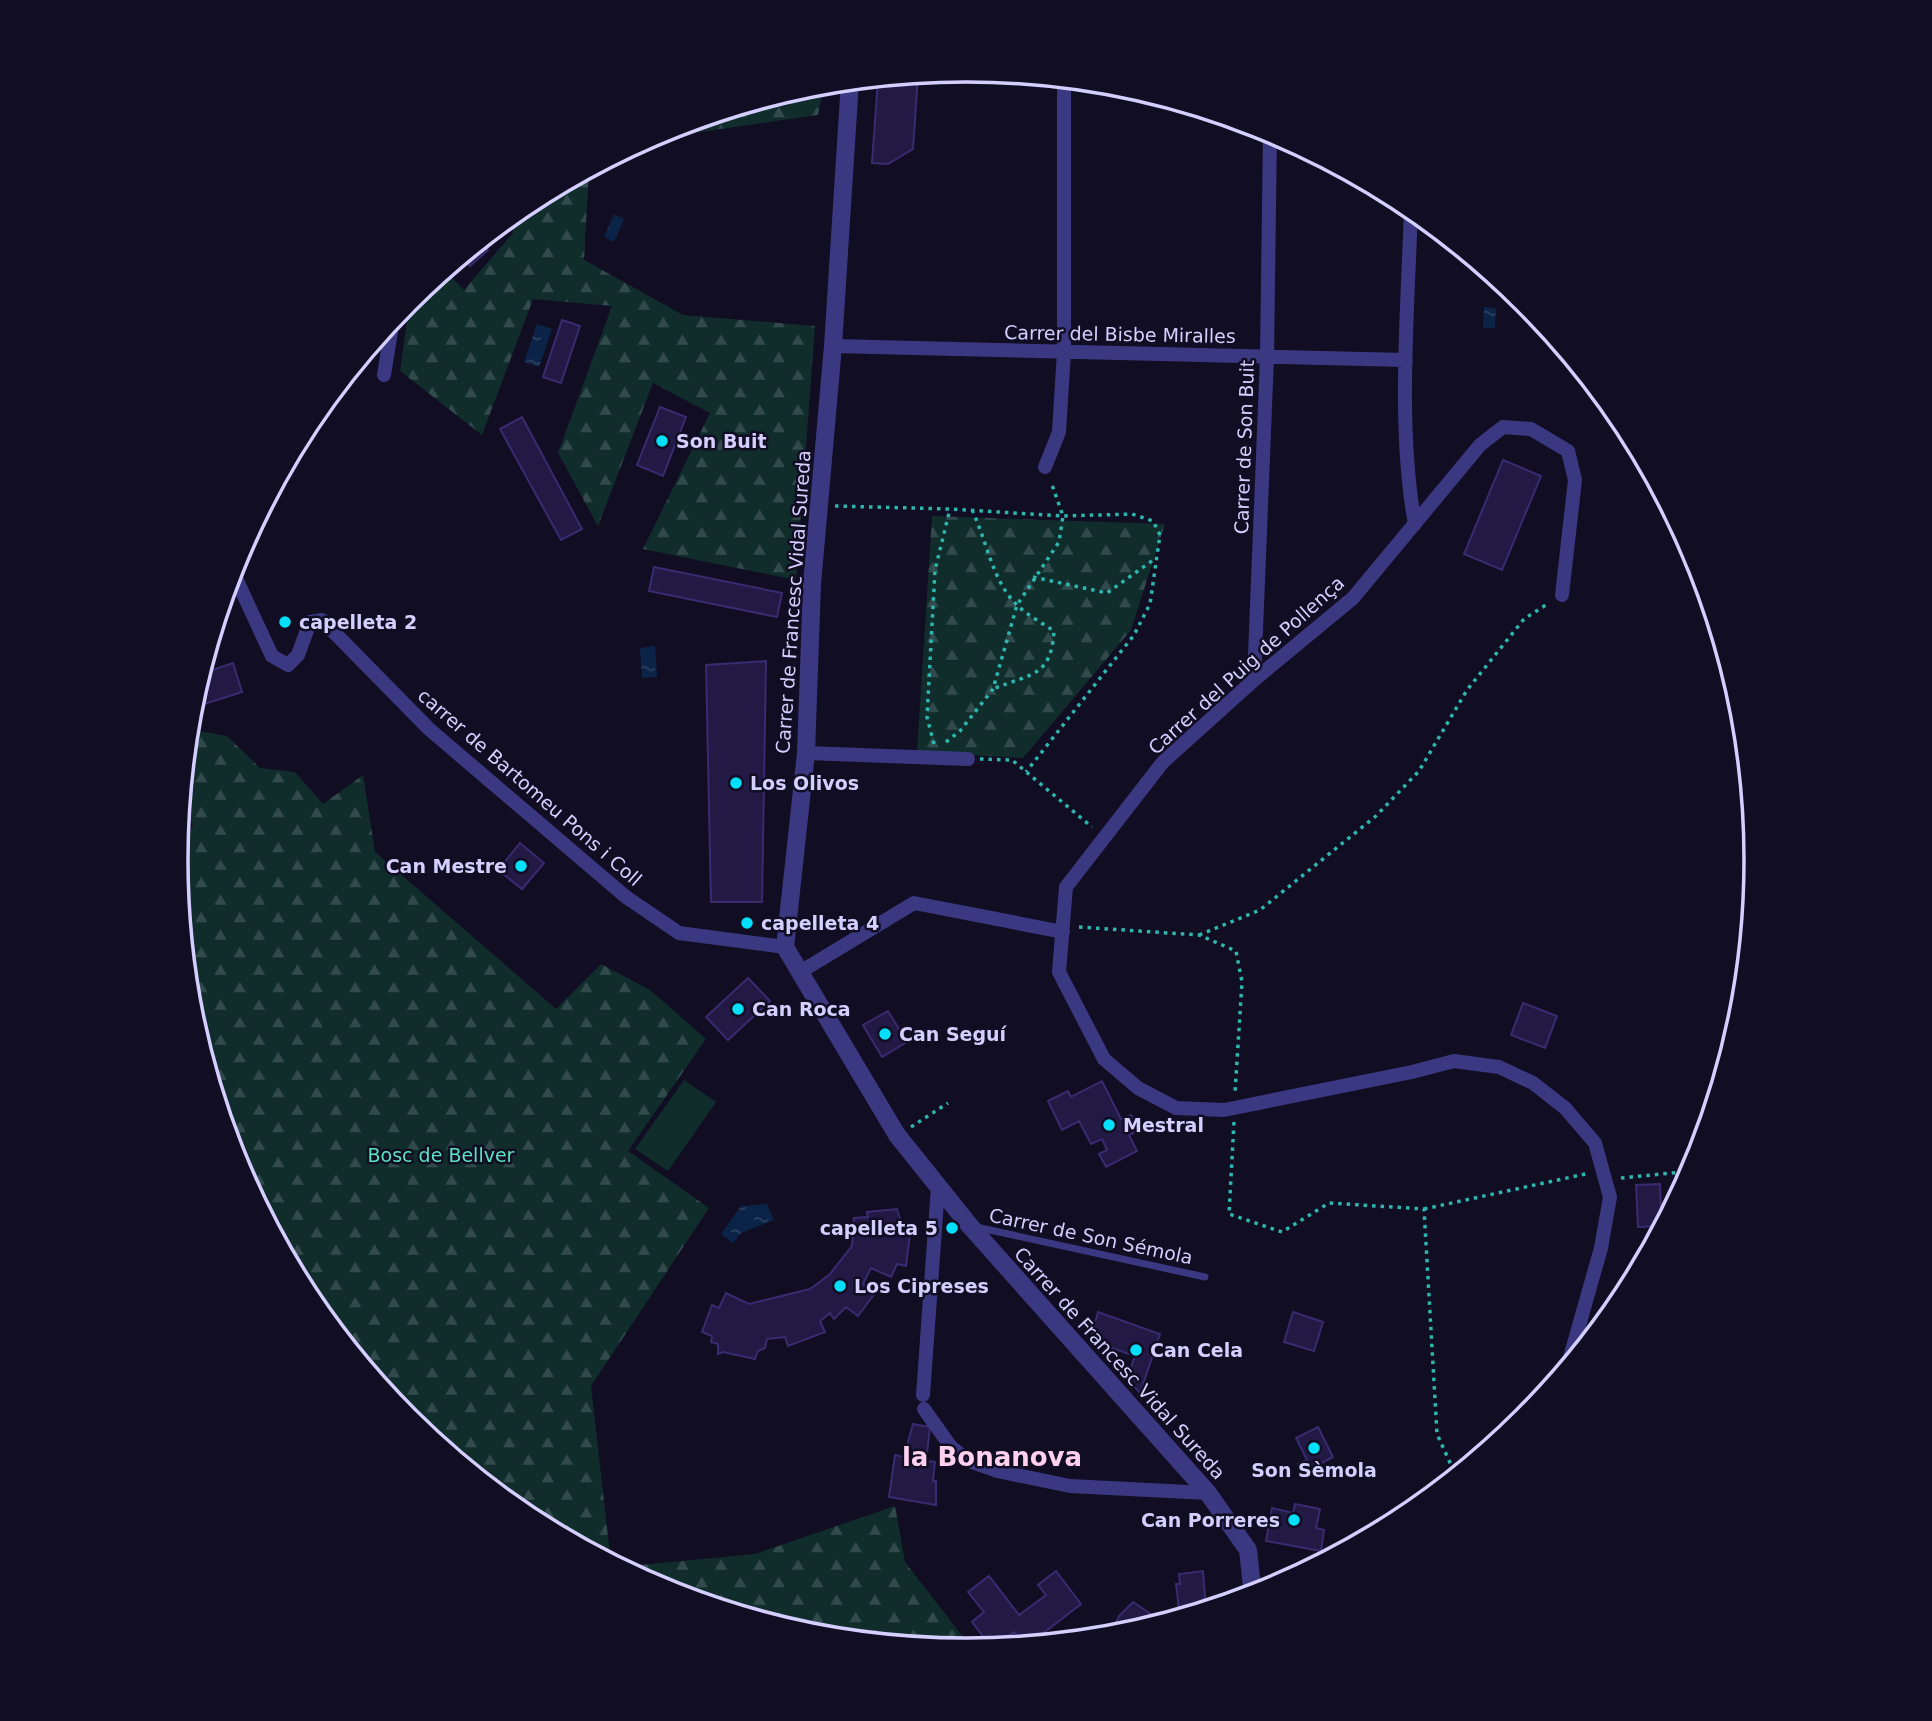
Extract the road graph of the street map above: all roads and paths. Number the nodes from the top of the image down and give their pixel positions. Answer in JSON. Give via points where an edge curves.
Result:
{"nodes":[{"id":1,"x":1064,"y":89,"type":"edge"},
{"id":2,"x":849,"y":91,"type":"edge"},
{"id":3,"x":1269,"y":143,"type":"edge"},
{"id":4,"x":1411,"y":222,"type":"edge"},
{"id":5,"x":390,"y":337,"type":"edge"},
{"id":6,"x":833,"y":346,"type":"junction"},
{"id":7,"x":1064,"y":352,"type":"junction"},
{"id":8,"x":1267,"y":357,"type":"junction"},
{"id":9,"x":1406,"y":360,"type":"junction"},
{"id":10,"x":384,"y":375,"type":"dead end"},
{"id":11,"x":1045,"y":467,"type":"joint"},
{"id":12,"x":819,"y":506,"type":"junction"},
{"id":13,"x":950,"y":509,"type":"junction"},
{"id":14,"x":972,"y":510,"type":"junction"},
{"id":15,"x":1063,"y":516,"type":"junction"},
{"id":16,"x":1415,"y":524,"type":"junction"},
{"id":17,"x":1156,"y":558,"type":"junction"},
{"id":18,"x":1033,"y":577,"type":"junction"},
{"id":19,"x":239,"y":585,"type":"edge"},
{"id":20,"x":1562,"y":595,"type":"joint"},
{"id":21,"x":1017,"y":605,"type":"junction"},
{"id":22,"x":1254,"y":680,"type":"junction"},
{"id":23,"x":993,"y":689,"type":"junction"},
{"id":24,"x":806,"y":753,"type":"junction"},
{"id":25,"x":968,"y":759,"type":"joint"},
{"id":26,"x":1026,"y":772,"type":"junction"},
{"id":27,"x":1105,"y":837,"type":"junction"},
{"id":28,"x":1063,"y":929,"type":"junction"},
{"id":29,"x":1199,"y":935,"type":"junction"},
{"id":30,"x":785,"y":947,"type":"junction"},
{"id":31,"x":800,"y":972,"type":"junction"},
{"id":32,"x":948,"y":1104,"type":"dead end"},
{"id":33,"x":1234,"y":1108,"type":"junction"},
{"id":34,"x":897,"y":1135,"type":"junction"},
{"id":35,"x":1679,"y":1172,"type":"edge"},
{"id":36,"x":1604,"y":1175,"type":"junction"},
{"id":37,"x":938,"y":1187,"type":"junction"},
{"id":38,"x":1424,"y":1209,"type":"junction"},
{"id":39,"x":970,"y":1226,"type":"junction"},
{"id":40,"x":1205,"y":1277,"type":"dead end"},
{"id":41,"x":1581,"y":1336,"type":"edge"},
{"id":42,"x":1452,"y":1468,"type":"edge"},
{"id":43,"x":1208,"y":1493,"type":"junction"},
{"id":44,"x":1252,"y":1584,"type":"edge"}],
"edges":[{"from":1,"to":7,"type":"street"},
{"from":2,"to":6,"type":"street","name":"Carrer de Francesc Vidal Sureda"},
{"from":3,"to":8,"type":"street","name":"Carrer de Son Buit"},
{"from":4,"to":9,"type":"street"},
{"from":5,"to":10,"type":"street"},
{"from":6,"to":7,"type":"street","name":"Carrer del Bisbe Miralles"},
{"from":6,"to":12,"type":"street","name":"Carrer de Francesc Vidal Sureda"},
{"from":7,"to":8,"type":"street","name":"Carrer del Bisbe Miralles"},
{"from":7,"to":11,"type":"street","via":[[1059,432]]},
{"from":8,"to":9,"type":"street","name":"Carrer del Bisbe Miralles"},
{"from":8,"to":22,"type":"street","name":"Carrer de Son Buit"},
{"from":9,"to":16,"type":"street","via":[[1409,491]]},
{"from":11,"to":15,"type":"path"},
{"from":12,"to":13,"type":"path"},
{"from":12,"to":24,"type":"street","name":"Carrer de Francesc Vidal Sureda"},
{"from":13,"to":14,"type":"path"},
{"from":13,"to":23,"type":"path","via":[[935,570],[927,717],[936,750],[960,731]]},
{"from":14,"to":15,"type":"path"},
{"from":14,"to":21,"type":"path","via":[[998,578]]},
{"from":15,"to":17,"type":"path","via":[[1132,514],[1153,521],[1160,535]]},
{"from":15,"to":18,"type":"path","via":[[1059,542]]},
{"from":16,"to":20,"type":"street","name":"Carrer del Puig de Pollença","via":[[1480,445],[1503,428],[1531,429],[1568,451],[1575,480]]},
{"from":16,"to":22,"type":"street","name":"Carrer del Puig de Pollença","via":[[1353,598]]},
{"from":17,"to":18,"type":"path","via":[[1107,593]]},
{"from":17,"to":26,"type":"path","via":[[1150,604],[1134,635]]},
{"from":18,"to":21,"type":"path"},
{"from":19,"to":30,"type":"street","name":"carrer de Bartomeu Pons i Coll","via":[[272,656],[288,665],[299,655],[310,622],[322,620],[429,729],[626,897],[679,933]]},
{"from":20,"to":29,"type":"path","via":[[1524,619],[1467,690],[1419,771],[1376,816],[1260,910]]},
{"from":21,"to":23,"type":"path"},
{"from":21,"to":23,"type":"path","via":[[1054,631],[1052,656],[1042,669]]},
{"from":22,"to":27,"type":"street","name":"Carrer del Puig de Pollença","via":[[1163,762]]},
{"from":24,"to":25,"type":"street"},
{"from":24,"to":30,"type":"street","name":"Carrer de Francesc Vidal Sureda"},
{"from":25,"to":26,"type":"path","via":[[1012,760]]},
{"from":26,"to":27,"type":"path"},
{"from":27,"to":28,"type":"street","name":"Carrer del Puig de Pollença","via":[[1066,887]]},
{"from":28,"to":29,"type":"path"},
{"from":28,"to":31,"type":"street","via":[[914,903]]},
{"from":28,"to":33,"type":"street","name":"Carrer del Puig de Pollença","via":[[1059,972],[1104,1059],[1138,1088],[1176,1108]]},
{"from":29,"to":33,"type":"path","via":[[1236,951],[1242,982]]},
{"from":30,"to":31,"type":"street","name":"Carrer de Francesc Vidal Sureda"},
{"from":31,"to":34,"type":"street","name":"Carrer de Francesc Vidal Sureda"},
{"from":32,"to":34,"type":"path"},
{"from":33,"to":36,"type":"street","name":"Carrer del Puig de Pollença","via":[[1454,1061],[1499,1067],[1533,1083],[1565,1108],[1595,1143]]},
{"from":33,"to":38,"type":"path","via":[[1229,1214],[1282,1232],[1329,1203]]},
{"from":34,"to":37,"type":"street","name":"Carrer de Francesc Vidal Sureda"},
{"from":35,"to":36,"type":"path"},
{"from":36,"to":38,"type":"path"},
{"from":36,"to":41,"type":"street","name":"Carrer del Puig de Pollença","via":[[1610,1197]]},
{"from":37,"to":39,"type":"street","name":"Carrer de Francesc Vidal Sureda"},
{"from":37,"to":43,"type":"street","via":[[924,1402],[951,1447],[969,1461],[997,1471],[1070,1486]]},
{"from":38,"to":42,"type":"path","via":[[1437,1434]]},
{"from":39,"to":40,"type":"lane","name":"Carrer de Son Sémola"},
{"from":39,"to":43,"type":"street","name":"Carrer de Francesc Vidal Sureda"},
{"from":43,"to":44,"type":"street","name":"Carrer de Francesc Vidal Sureda","via":[[1248,1550]]}]}
